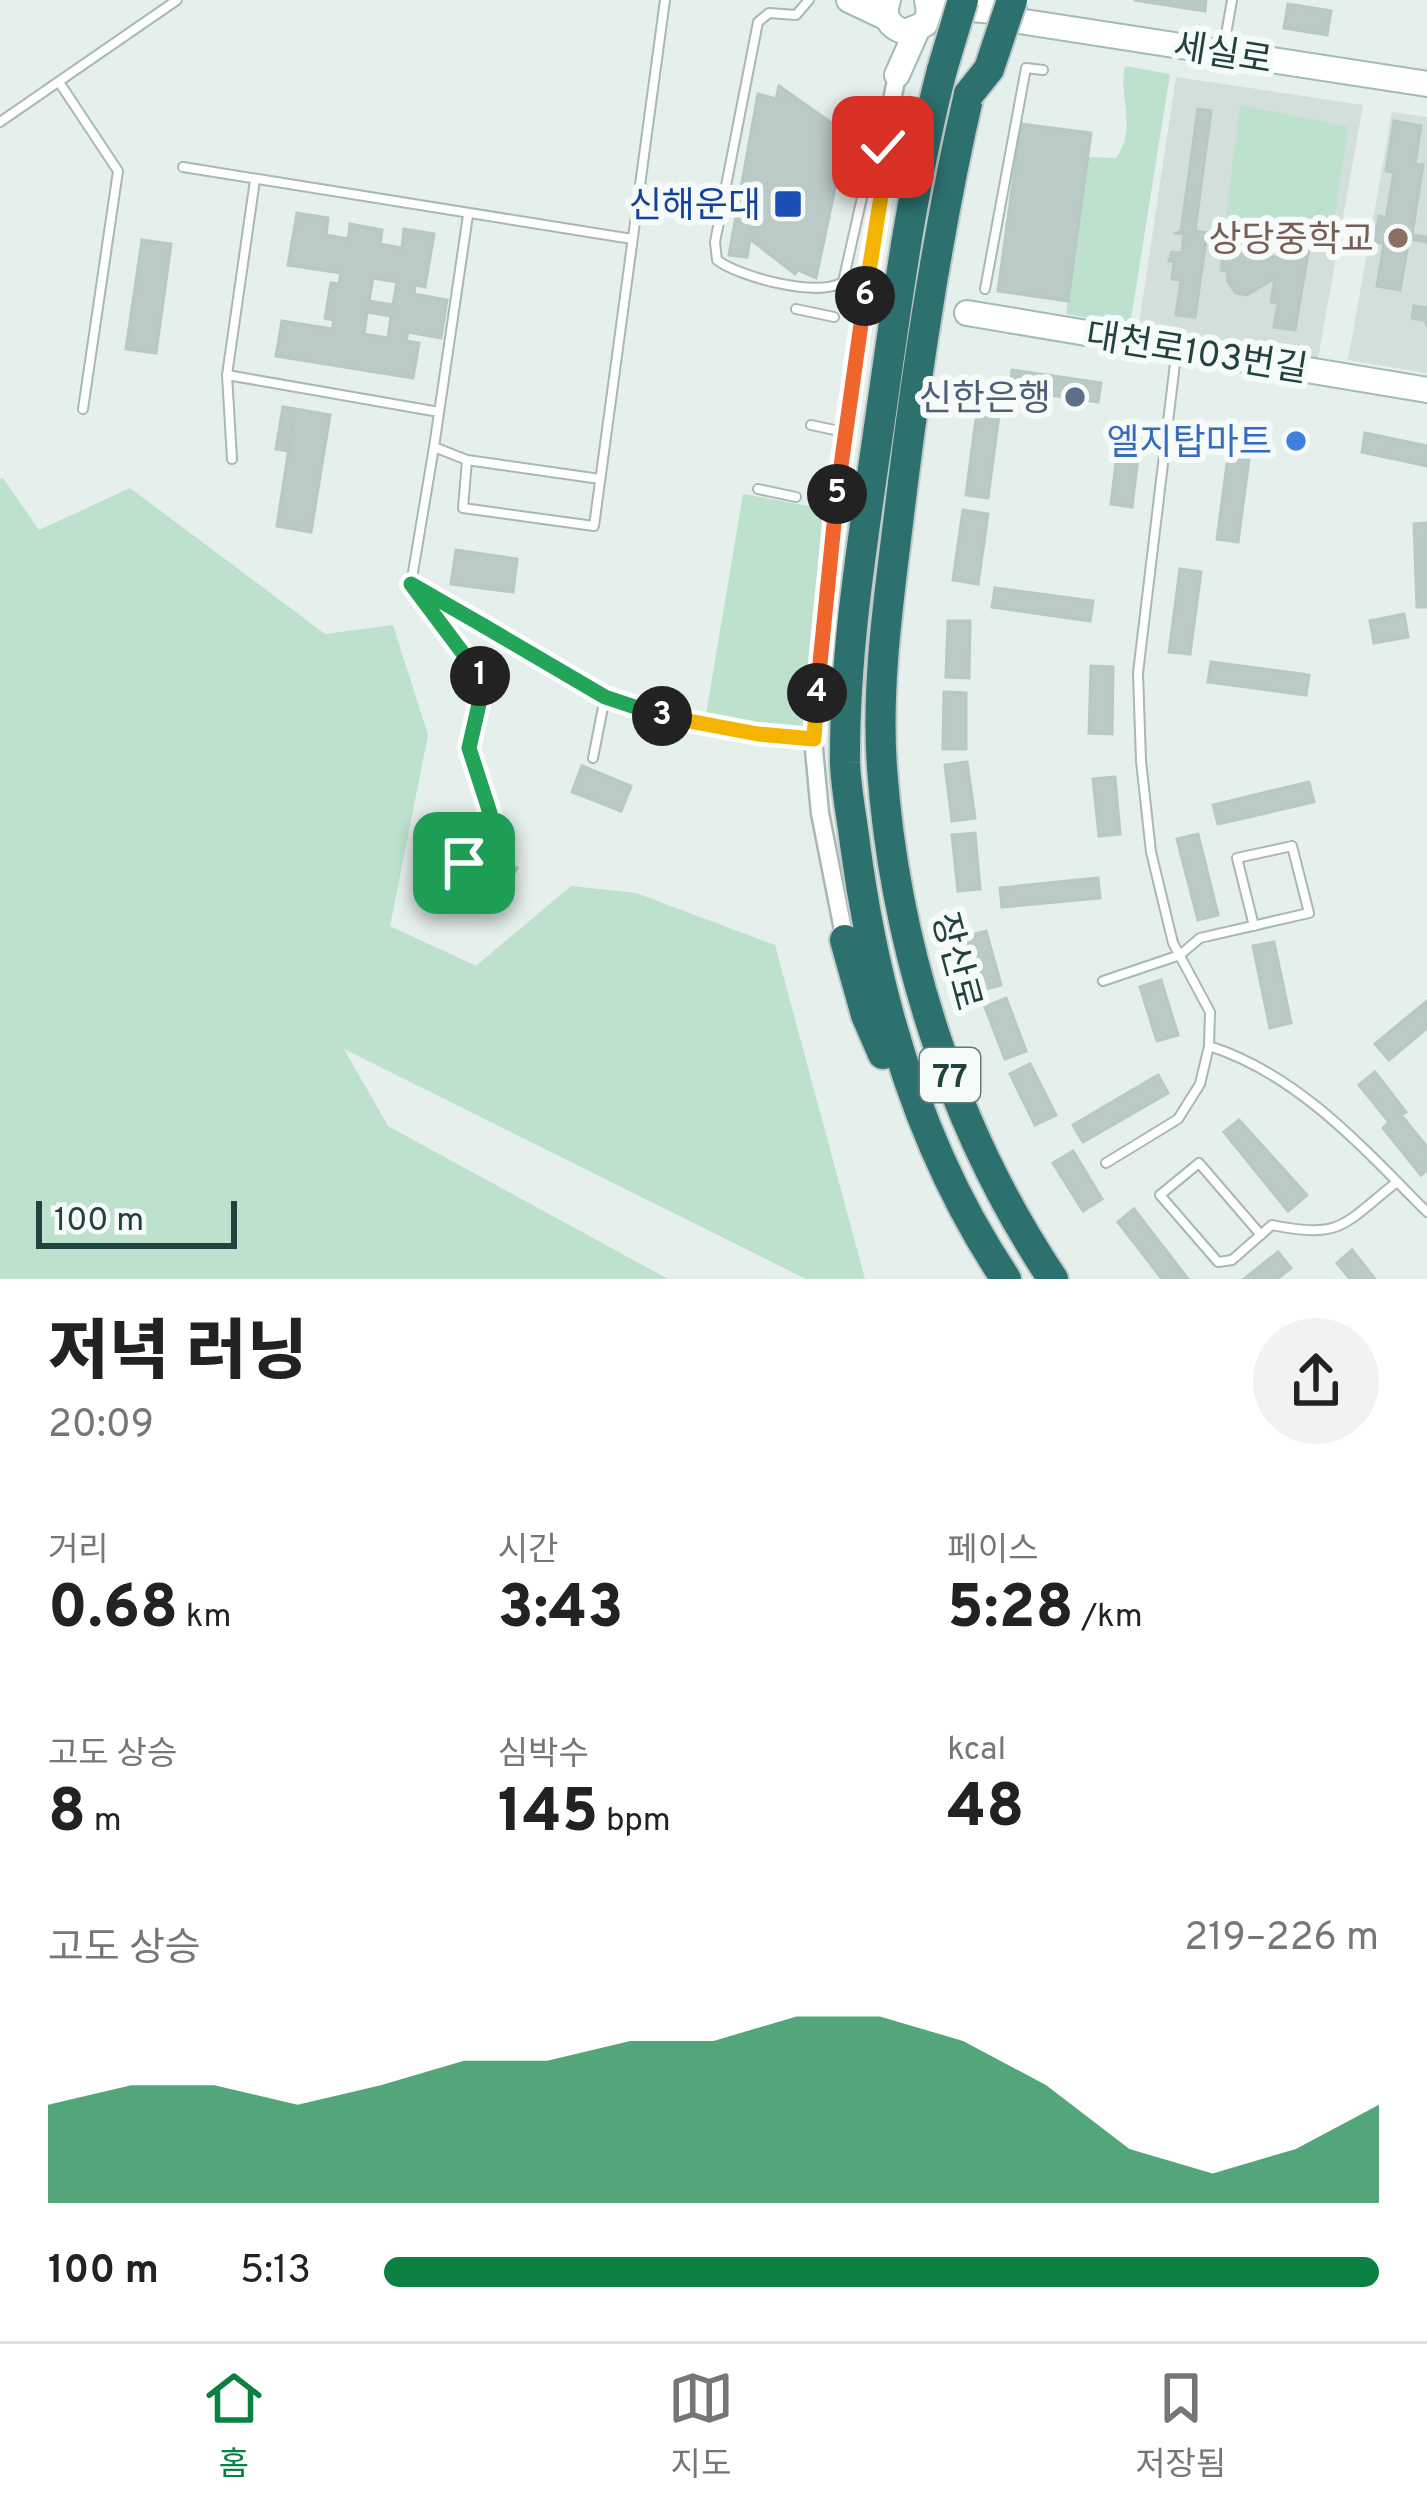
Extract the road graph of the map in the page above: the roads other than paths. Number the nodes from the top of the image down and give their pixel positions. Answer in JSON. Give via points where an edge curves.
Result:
{"nodes":[{"id":1,"x":177,"y":0,"type":"edge"},
{"id":2,"x":665,"y":0,"type":"edge"},
{"id":3,"x":809,"y":0,"type":"edge"},
{"id":4,"x":849,"y":0,"type":"edge"},
{"id":5,"x":963,"y":0,"type":"edge"},
{"id":6,"x":1232,"y":0,"type":"edge"},
{"id":7,"x":1009,"y":7,"type":"edge"},
{"id":8,"x":914,"y":12,"type":"edge"},
{"id":9,"x":1223,"y":52,"type":"junction"},
{"id":10,"x":942,"y":70,"type":"junction"},
{"id":11,"x":1043,"y":70,"type":"dead end"},
{"id":12,"x":897,"y":75,"type":"joint"},
{"id":13,"x":58,"y":82,"type":"junction"},
{"id":14,"x":1427,"y":83,"type":"edge"},
{"id":15,"x":0,"y":122,"type":"edge"},
{"id":16,"x":883,"y":147,"type":"junction"},
{"id":17,"x":183,"y":167,"type":"dead end"},
{"id":18,"x":255,"y":180,"type":"junction"},
{"id":19,"x":468,"y":215,"type":"junction"},
{"id":20,"x":632,"y":239,"type":"junction"},
{"id":21,"x":985,"y":289,"type":"dead end"},
{"id":22,"x":796,"y":309,"type":"dead end"},
{"id":23,"x":967,"y":313,"type":"dead end"},
{"id":24,"x":834,"y":317,"type":"dead end"},
{"id":25,"x":1177,"y":348,"type":"junction"},
{"id":26,"x":227,"y":375,"type":"junction"},
{"id":27,"x":1427,"y":390,"type":"edge"},
{"id":28,"x":83,"y":409,"type":"dead end"},
{"id":29,"x":439,"y":412,"type":"junction"},
{"id":30,"x":811,"y":425,"type":"dead end"},
{"id":31,"x":845,"y":433,"type":"junction"},
{"id":32,"x":434,"y":447,"type":"junction"},
{"id":33,"x":232,"y":459,"type":"dead end"},
{"id":34,"x":467,"y":460,"type":"junction"},
{"id":35,"x":600,"y":479,"type":"junction"},
{"id":36,"x":758,"y":489,"type":"dead end"},
{"id":37,"x":796,"y":497,"type":"dead end"},
{"id":38,"x":411,"y":584,"type":"junction"},
{"id":39,"x":605,"y":697,"type":"junction"},
{"id":40,"x":814,"y":739,"type":"junction"},
{"id":41,"x":593,"y":758,"type":"dead end"},
{"id":42,"x":464,"y":863,"type":"dead end"},
{"id":43,"x":1254,"y":926,"type":"junction"},
{"id":44,"x":845,"y":940,"type":"joint"},
{"id":45,"x":1180,"y":955,"type":"junction"},
{"id":46,"x":1103,"y":981,"type":"dead end"},
{"id":47,"x":1209,"y":1046,"type":"junction"},
{"id":48,"x":915,"y":1094,"type":"junction"},
{"id":49,"x":1106,"y":1163,"type":"dead end"},
{"id":50,"x":1397,"y":1182,"type":"junction"},
{"id":51,"x":1427,"y":1212,"type":"edge"},
{"id":52,"x":1261,"y":1235,"type":"junction"},
{"id":53,"x":1006,"y":1279,"type":"edge"},
{"id":54,"x":1053,"y":1279,"type":"edge"}],
"edges":[{"from":1,"to":13,"type":"lane"},
{"from":2,"to":20,"type":"lane"},
{"from":3,"to":16,"type":"lane","via":[[796,15],[770,13],[758,22],[716,260],[731,271],[819,290],[843,283],[867,175]]},
{"from":4,"to":8,"type":"street","name":"세실로"},
{"from":5,"to":10,"type":"highway","bridge":true},
{"from":6,"to":9,"type":"lane"},
{"from":7,"to":8,"type":"street","name":"세실로","via":[[1010,26]]},
{"from":7,"to":9,"type":"street","name":"세실로"},
{"from":7,"to":54,"type":"highway","name":"장산로","number":"77","via":[[969,94],[914,400],[882,666],[882,766],[925,1000],[982,1160]]},
{"from":8,"to":10,"type":"highway","bridge":true},
{"from":8,"to":12,"type":"street"},
{"from":9,"to":14,"type":"street","name":"세실로"},
{"from":10,"to":48,"type":"highway","number":"77","via":[[901,271],[848,666],[845,769],[868,934]]},
{"from":11,"to":21,"type":"lane","via":[[1026,68]]},
{"from":12,"to":16,"type":"street"},
{"from":13,"to":15,"type":"lane"},
{"from":13,"to":28,"type":"lane","via":[[118,171]]},
{"from":16,"to":31,"type":"street"},
{"from":17,"to":18,"type":"lane"},
{"from":18,"to":19,"type":"lane"},
{"from":18,"to":26,"type":"lane"},
{"from":19,"to":20,"type":"lane"},
{"from":19,"to":29,"type":"lane"},
{"from":20,"to":35,"type":"lane"},
{"from":22,"to":24,"type":"lane"},
{"from":23,"to":25,"type":"street","name":"대천로103번길"},
{"from":25,"to":27,"type":"street","name":"대천로103번길"},
{"from":25,"to":45,"type":"lane","via":[[1138,673],[1151,852]]},
{"from":26,"to":29,"type":"lane"},
{"from":26,"to":33,"type":"lane"},
{"from":29,"to":32,"type":"lane"},
{"from":30,"to":31,"type":"lane"},
{"from":31,"to":40,"type":"street"},
{"from":32,"to":34,"type":"lane"},
{"from":32,"to":38,"type":"lane"},
{"from":34,"to":35,"type":"lane"},
{"from":34,"to":35,"type":"lane","via":[[463,508],[594,526]]},
{"from":36,"to":37,"type":"lane"},
{"from":38,"to":39,"type":"lane"},
{"from":38,"to":42,"type":"lane","via":[[484,682],[469,748],[490,813]]},
{"from":39,"to":40,"type":"lane","via":[[711,727]]},
{"from":39,"to":41,"type":"lane"},
{"from":40,"to":44,"type":"street"},
{"from":43,"to":43,"type":"lane","via":[[1309,913],[1292,846],[1238,858]]},
{"from":43,"to":45,"type":"lane","via":[[1200,938]]},
{"from":44,"to":48,"type":"highway","via":[[885,1058]]},
{"from":45,"to":46,"type":"lane"},
{"from":45,"to":47,"type":"lane","via":[[1210,1012]]},
{"from":47,"to":49,"type":"lane","via":[[1200,1084],[1178,1119]]},
{"from":47,"to":50,"type":"lane","via":[[1238,1054],[1327,1113]]},
{"from":48,"to":53,"type":"highway","number":"77","via":[[947,1176]]},
{"from":50,"to":51,"type":"lane"},
{"from":50,"to":52,"type":"lane","via":[[1336,1230],[1273,1225]]},
{"from":52,"to":52,"type":"lane","via":[[1218,1262],[1160,1195],[1199,1163]]}]}
